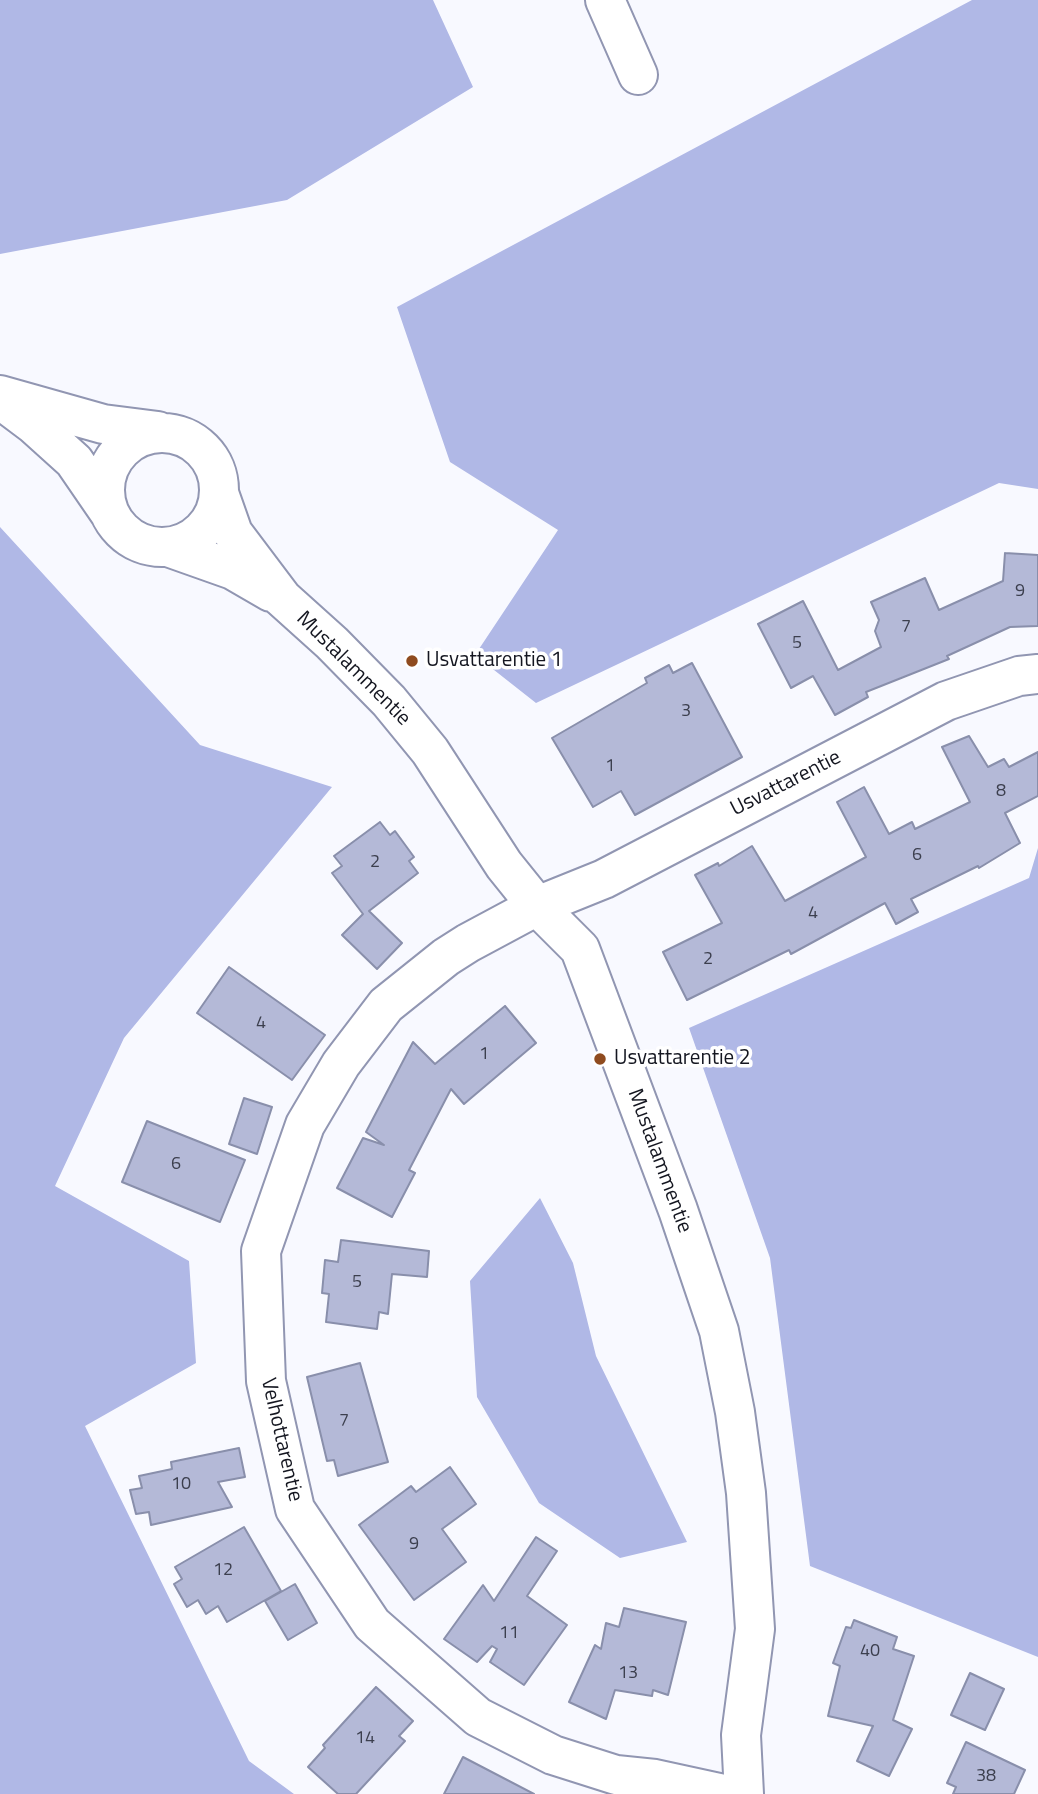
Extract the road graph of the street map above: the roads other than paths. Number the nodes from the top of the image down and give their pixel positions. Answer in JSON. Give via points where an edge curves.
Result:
{"nodes":[{"id":1,"x":605,"y":0,"type":"edge"},
{"id":2,"x":638,"y":75,"type":"dead end"},
{"id":3,"x":0,"y":397,"type":"edge"},
{"id":4,"x":167,"y":432,"type":"junction"},
{"id":5,"x":220,"y":496,"type":"junction"},
{"id":6,"x":109,"y":512,"type":"junction"},
{"id":7,"x":168,"y":547,"type":"junction"},
{"id":8,"x":282,"y":598,"type":"junction"},
{"id":9,"x":1038,"y":674,"type":"edge"},
{"id":10,"x":537,"y":906,"type":"junction"},
{"id":11,"x":724,"y":1794,"type":"edge"},
{"id":12,"x":744,"y":1794,"type":"edge"}],
"edges":[{"from":1,"to":2,"type":"street"},
{"from":3,"to":4,"type":"street","via":[[103,424]]},
{"from":3,"to":6,"type":"street","via":[[74,461]]},
{"from":4,"to":5,"type":"street","via":[[188,438],[203,449],[219,478]]},
{"from":4,"to":6,"type":"street","via":[[147,434],[127,444],[114,458],[104,493]]},
{"from":5,"to":7,"type":"street","via":[[203,531]]},
{"from":5,"to":8,"type":"street","name":"Mustalammentie","via":[[233,533]]},
{"from":6,"to":7,"type":"street","via":[[133,540]]},
{"from":7,"to":8,"type":"street","name":"Mustalammentie","via":[[233,570]]},
{"from":8,"to":10,"type":"street","name":"Mustalammentie","via":[[389,701],[430,751],[503,865]]},
{"from":9,"to":10,"type":"street","name":"Usvattarentie","via":[[946,701],[604,879]]},
{"from":10,"to":11,"type":"street","name":"Velhottarentie","via":[[457,950],[386,1005],[341,1064],[305,1125],[261,1251],[266,1381],[295,1508],[372,1625],[478,1717],[553,1755],[616,1775]]},
{"from":10,"to":12,"type":"street","name":"Mustalammentie","via":[[580,949],[719,1331],[746,1493],[755,1629],[741,1735]]}]}
